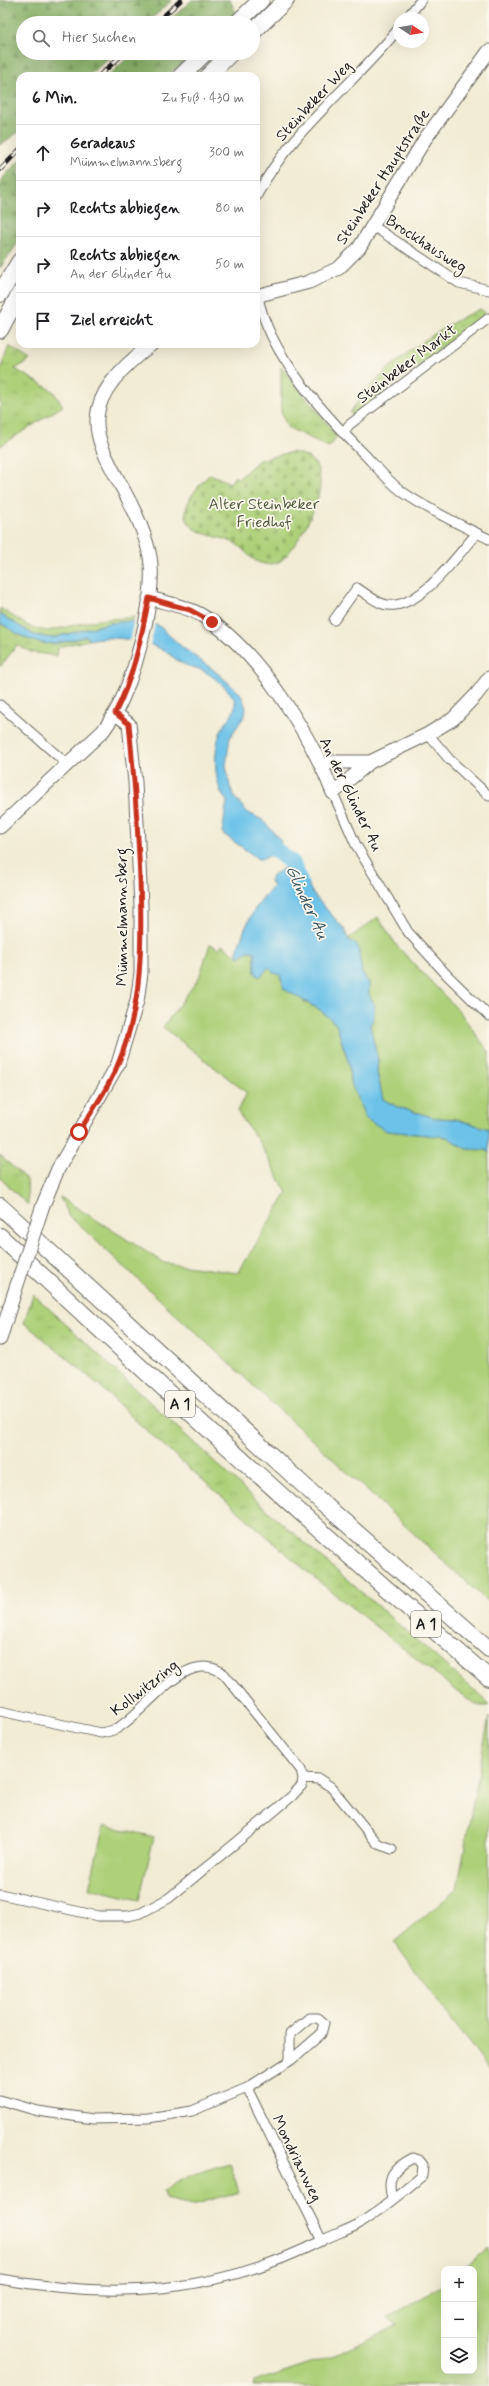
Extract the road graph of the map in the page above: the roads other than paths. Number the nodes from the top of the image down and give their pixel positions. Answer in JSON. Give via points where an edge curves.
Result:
{"nodes":[{"id":1,"x":261,"y":0,"type":"edge"},
{"id":2,"x":286,"y":0,"type":"edge"},
{"id":3,"x":421,"y":0,"type":"edge"},
{"id":4,"x":412,"y":12,"type":"edge"},
{"id":5,"x":244,"y":16,"type":"edge"},
{"id":6,"x":260,"y":25,"type":"edge"},
{"id":7,"x":393,"y":36,"type":"edge"},
{"id":8,"x":489,"y":51,"type":"edge"},
{"id":9,"x":198,"y":60,"type":"edge"},
{"id":10,"x":224,"y":60,"type":"edge"},
{"id":11,"x":185,"y":72,"type":"edge"},
{"id":12,"x":212,"y":72,"type":"edge"},
{"id":13,"x":260,"y":190,"type":"edge"},
{"id":14,"x":373,"y":226,"type":"junction"},
{"id":15,"x":16,"y":268,"type":"edge"},
{"id":16,"x":489,"y":290,"type":"edge"},
{"id":17,"x":0,"y":294,"type":"edge"},
{"id":18,"x":260,"y":295,"type":"edge"},
{"id":19,"x":16,"y":300,"type":"edge"},
{"id":20,"x":260,"y":309,"type":"edge"},
{"id":21,"x":489,"y":318,"type":"edge"},
{"id":22,"x":0,"y":330,"type":"edge"},
{"id":23,"x":148,"y":348,"type":"edge"},
{"id":24,"x":343,"y":433,"type":"junction"},
{"id":25,"x":477,"y":533,"type":"junction"},
{"id":26,"x":489,"y":539,"type":"edge"},
{"id":27,"x":149,"y":598,"type":"junction"},
{"id":28,"x":334,"y":620,"type":"dead end"},
{"id":29,"x":489,"y":678,"type":"edge"},
{"id":30,"x":0,"y":705,"type":"edge"},
{"id":31,"x":115,"y":713,"type":"junction"},
{"id":32,"x":428,"y":734,"type":"junction"},
{"id":33,"x":370,"y":762,"type":"junction"},
{"id":34,"x":68,"y":765,"type":"junction"},
{"id":35,"x":322,"y":765,"type":"junction"},
{"id":36,"x":333,"y":793,"type":"junction"},
{"id":37,"x":489,"y":796,"type":"edge"},
{"id":38,"x":0,"y":827,"type":"edge"},
{"id":39,"x":489,"y":1016,"type":"edge"},
{"id":40,"x":0,"y":1206,"type":"edge"},
{"id":41,"x":0,"y":1236,"type":"edge"},
{"id":42,"x":0,"y":1339,"type":"edge"},
{"id":43,"x":489,"y":1649,"type":"edge"},
{"id":44,"x":489,"y":1678,"type":"edge"},
{"id":45,"x":0,"y":1710,"type":"edge"},
{"id":46,"x":303,"y":1778,"type":"junction"},
{"id":47,"x":392,"y":1849,"type":"dead end"},
{"id":48,"x":0,"y":1894,"type":"edge"},
{"id":49,"x":290,"y":2059,"type":"junction"},
{"id":50,"x":247,"y":2088,"type":"junction"},
{"id":51,"x":0,"y":2100,"type":"edge"},
{"id":52,"x":392,"y":2199,"type":"junction"},
{"id":53,"x":322,"y":2241,"type":"junction"},
{"id":54,"x":0,"y":2279,"type":"edge"}],
"edges":[{"from":1,"to":5,"type":"highway"},
{"from":2,"to":6,"type":"highway"},
{"from":3,"to":4,"type":"street"},
{"from":7,"to":13,"type":"street","name":"Steinbeker Weg","via":[[301,132],[278,159]]},
{"from":8,"to":14,"type":"street","name":"Steinbeker Hauptstraße","via":[[425,139]]},
{"from":9,"to":11,"type":"highway"},
{"from":10,"to":12,"type":"highway"},
{"from":14,"to":16,"type":"street","name":"Brockhausweg","via":[[459,283]]},
{"from":14,"to":18,"type":"street","name":"Steinbeker Hauptstraße","via":[[359,248],[339,268],[310,282]]},
{"from":15,"to":17,"type":"highway"},
{"from":19,"to":22,"type":"highway"},
{"from":20,"to":24,"type":"street","via":[[291,369]]},
{"from":21,"to":24,"type":"street","name":"Steinbeker Markt"},
{"from":23,"to":27,"type":"street","via":[[106,389],[97,410],[96,423],[100,443],[135,511],[146,540],[151,564]]},
{"from":24,"to":25,"type":"street","via":[[403,492]]},
{"from":25,"to":26,"type":"street"},
{"from":25,"to":28,"type":"street","via":[[416,598],[399,605],[384,604],[357,588]]},
{"from":27,"to":31,"type":"street","via":[[130,681]]},
{"from":27,"to":35,"type":"street","name":"An der Glinder Au","via":[[199,614],[222,629],[244,649],[284,703]]},
{"from":29,"to":32,"type":"street","via":[[453,719]]},
{"from":30,"to":34,"type":"street"},
{"from":31,"to":34,"type":"street","via":[[103,731]]},
{"from":31,"to":42,"type":"street","name":"Mümmelmannsberg","bridge":true,"via":[[129,724],[135,782],[141,940],[137,1001],[118,1064],[58,1169],[43,1205]]},
{"from":32,"to":33,"type":"street"},
{"from":32,"to":37,"type":"street","via":[[449,759]]},
{"from":33,"to":35,"type":"street","via":[[333,762]]},
{"from":33,"to":36,"type":"street"},
{"from":34,"to":38,"type":"street"},
{"from":35,"to":36,"type":"street","name":"An der Glinder Au"},
{"from":36,"to":39,"type":"street","name":"An der Glinder Au","via":[[356,846],[408,932],[446,975]]},
{"from":40,"to":43,"type":"highway","number":"A 1","via":[[324,1504]]},
{"from":41,"to":44,"type":"highway","number":"A 1","via":[[169,1394],[363,1569]]},
{"from":45,"to":46,"type":"street","name":"Kollwitzring","via":[[101,1733],[116,1728],[182,1674],[195,1667],[214,1667],[224,1674],[301,1770]]},
{"from":46,"to":47,"type":"street","via":[[319,1779],[330,1787],[378,1844]]},
{"from":46,"to":48,"type":"street","via":[[302,1785],[292,1796],[254,1828],[169,1898],[141,1913],[128,1916],[98,1916]]},
{"from":49,"to":49,"type":"street","via":[[321,2034],[324,2024],[318,2018],[310,2018],[290,2034]]},
{"from":49,"to":50,"type":"street"},
{"from":50,"to":51,"type":"street","via":[[192,2111],[148,2118],[93,2119],[38,2111]]},
{"from":50,"to":53,"type":"street","name":"Mondrianweg"},
{"from":52,"to":52,"type":"street","via":[[422,2176],[423,2165],[419,2160],[413,2158],[403,2163],[392,2174],[388,2187]]},
{"from":52,"to":53,"type":"street","via":[[358,2224]]},
{"from":53,"to":54,"type":"street","via":[[250,2271],[176,2287],[107,2292],[62,2289]]}]}
